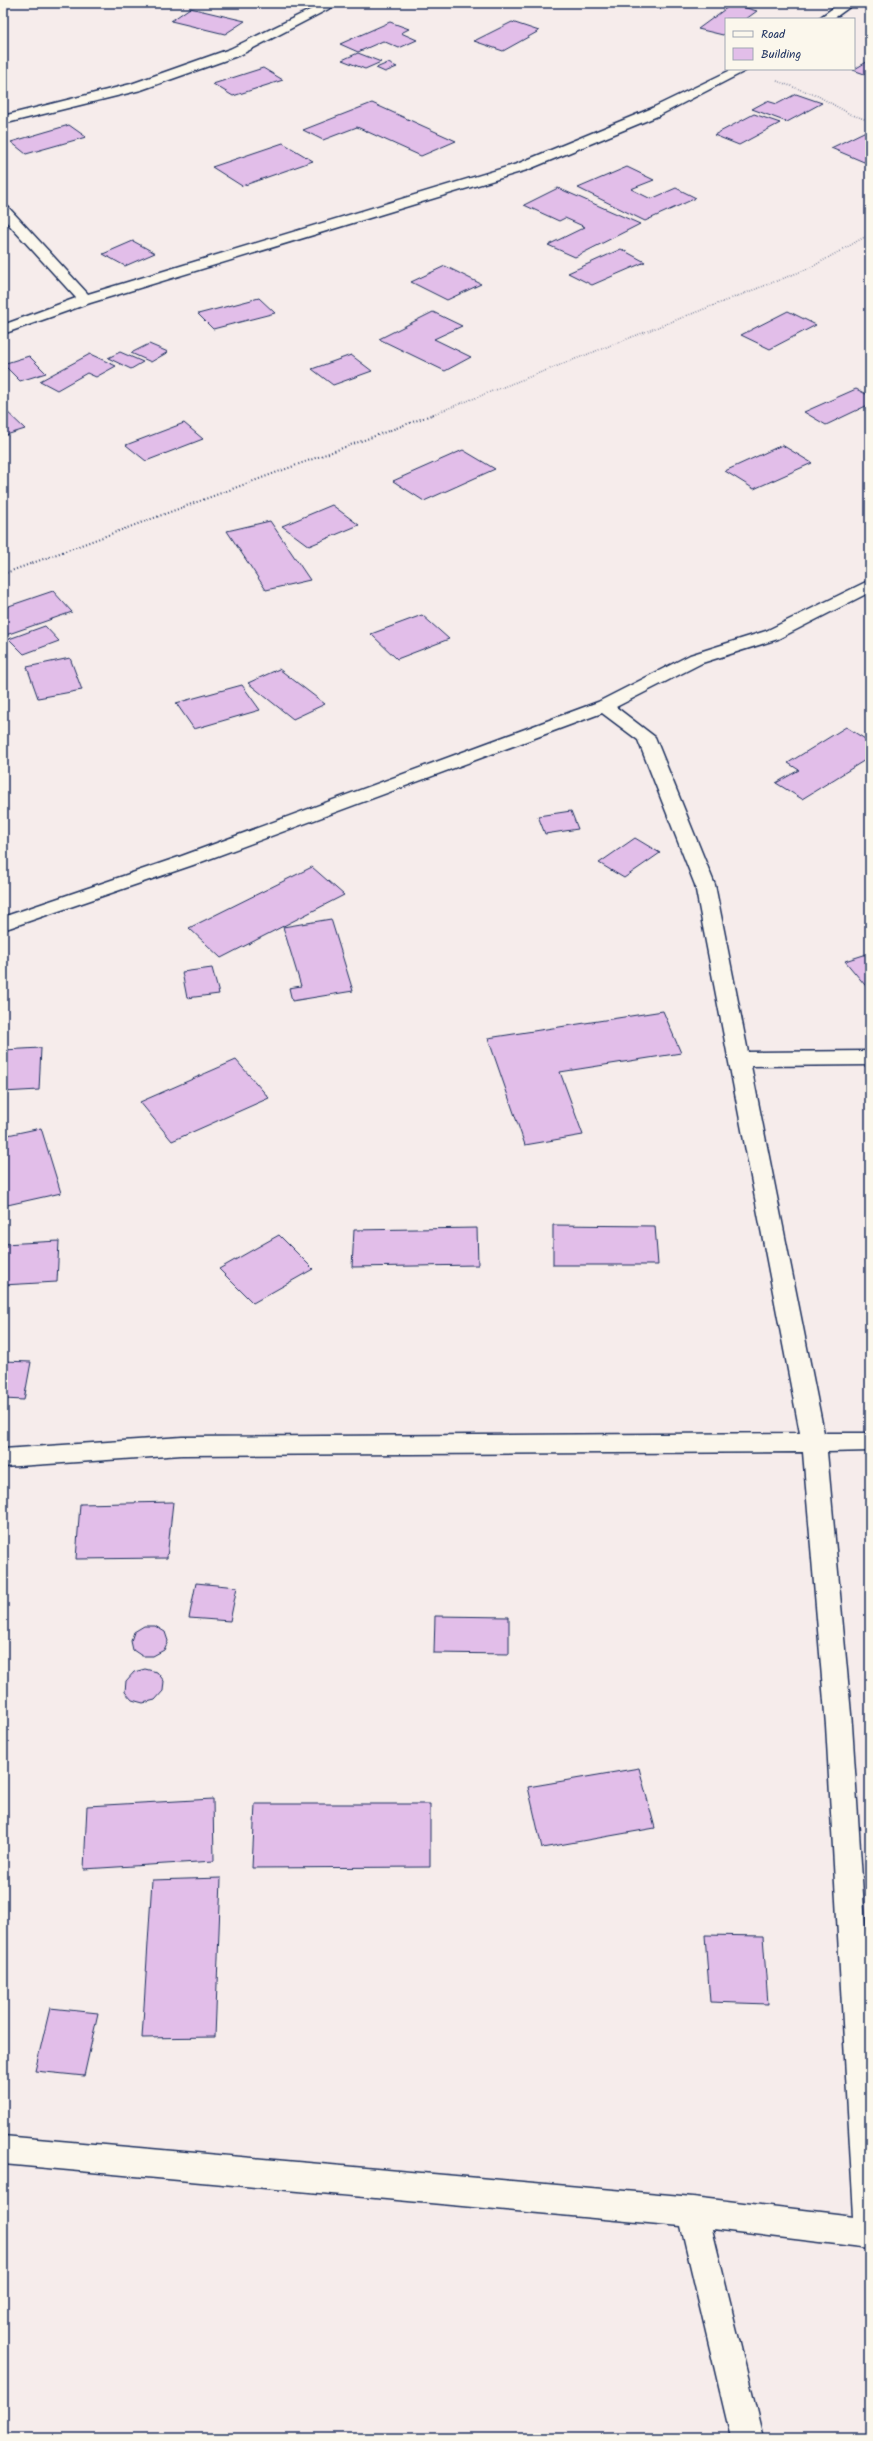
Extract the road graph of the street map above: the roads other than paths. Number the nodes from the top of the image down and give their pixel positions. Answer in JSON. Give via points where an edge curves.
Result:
{"nodes":[{"id":1,"x":334,"y":3,"type":"edge"},
{"id":2,"x":849,"y":3,"type":"edge"},
{"id":3,"x":826,"y":18,"type":"edge"},
{"id":4,"x":741,"y":70,"type":"edge"},
{"id":5,"x":3,"y":120,"type":"edge"},
{"id":6,"x":3,"y":210,"type":"edge"},
{"id":7,"x":85,"y":300,"type":"junction"},
{"id":8,"x":3,"y":330,"type":"edge"},
{"id":9,"x":870,"y":585,"type":"edge"},
{"id":10,"x":604,"y":706,"type":"junction"},
{"id":11,"x":3,"y":924,"type":"edge"},
{"id":12,"x":870,"y":1058,"type":"edge"},
{"id":13,"x":739,"y":1059,"type":"junction"},
{"id":14,"x":870,"y":1442,"type":"edge"},
{"id":15,"x":814,"y":1443,"type":"junction"},
{"id":16,"x":3,"y":1458,"type":"edge"},
{"id":17,"x":3,"y":2150,"type":"edge"},
{"id":18,"x":693,"y":2212,"type":"junction"},
{"id":19,"x":870,"y":2233,"type":"edge"},
{"id":20,"x":746,"y":2438,"type":"edge"}],
"edges":[{"from":1,"to":5,"type":"street","via":[[235,52],[136,87]]},
{"from":2,"to":3,"type":"street"},
{"from":4,"to":7,"type":"street","via":[[655,112],[522,167]]},
{"from":6,"to":7,"type":"street"},
{"from":7,"to":8,"type":"street"},
{"from":9,"to":10,"type":"street","via":[[772,634],[696,659]]},
{"from":10,"to":11,"type":"street","via":[[186,861]]},
{"from":10,"to":13,"type":"street","via":[[646,737],[673,800],[705,885]]},
{"from":12,"to":13,"type":"street"},
{"from":13,"to":15,"type":"street"},
{"from":14,"to":15,"type":"street"},
{"from":15,"to":16,"type":"street","via":[[182,1446]]},
{"from":15,"to":19,"type":"street","via":[[839,1725]]},
{"from":17,"to":18,"type":"street"},
{"from":18,"to":19,"type":"street"},
{"from":18,"to":20,"type":"street"}]}
